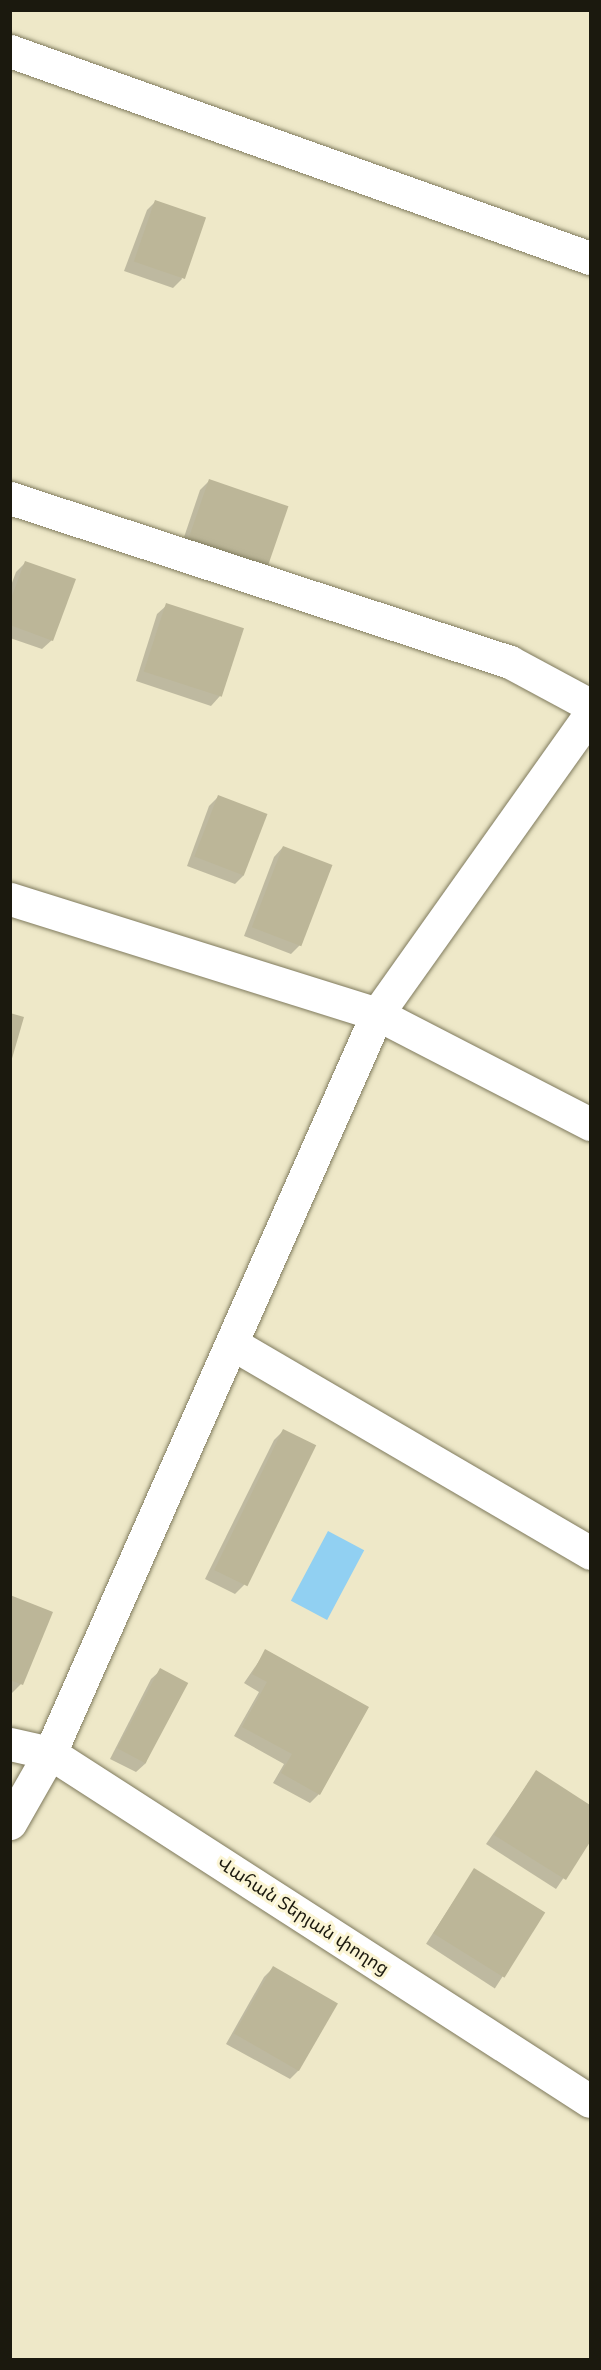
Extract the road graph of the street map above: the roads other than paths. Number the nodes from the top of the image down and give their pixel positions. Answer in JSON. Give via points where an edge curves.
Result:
{"nodes":[{"id":1,"x":10,"y":51,"type":"edge"},
{"id":2,"x":591,"y":258,"type":"edge"},
{"id":3,"x":10,"y":498,"type":"edge"},
{"id":4,"x":591,"y":705,"type":"edge"},
{"id":5,"x":591,"y":714,"type":"edge"},
{"id":6,"x":10,"y":899,"type":"edge"},
{"id":7,"x":377,"y":1014,"type":"junction"},
{"id":8,"x":591,"y":1124,"type":"edge"},
{"id":9,"x":234,"y":1344,"type":"junction"},
{"id":10,"x":591,"y":1553,"type":"edge"},
{"id":11,"x":10,"y":1744,"type":"edge"},
{"id":12,"x":50,"y":1753,"type":"junction"},
{"id":13,"x":10,"y":1823,"type":"edge"},
{"id":14,"x":591,"y":2102,"type":"edge"}],
"edges":[{"from":1,"to":2,"type":"street"},
{"from":3,"to":4,"type":"street","via":[[510,663]]},
{"from":5,"to":7,"type":"street"},
{"from":6,"to":7,"type":"street"},
{"from":7,"to":8,"type":"street"},
{"from":7,"to":9,"type":"street"},
{"from":9,"to":10,"type":"street"},
{"from":9,"to":12,"type":"street"},
{"from":11,"to":12,"type":"street","name":"Վահան Տերյան փողոց"},
{"from":12,"to":13,"type":"street"},
{"from":12,"to":14,"type":"street","name":"Վահան Տերյան փողոց"}]}
